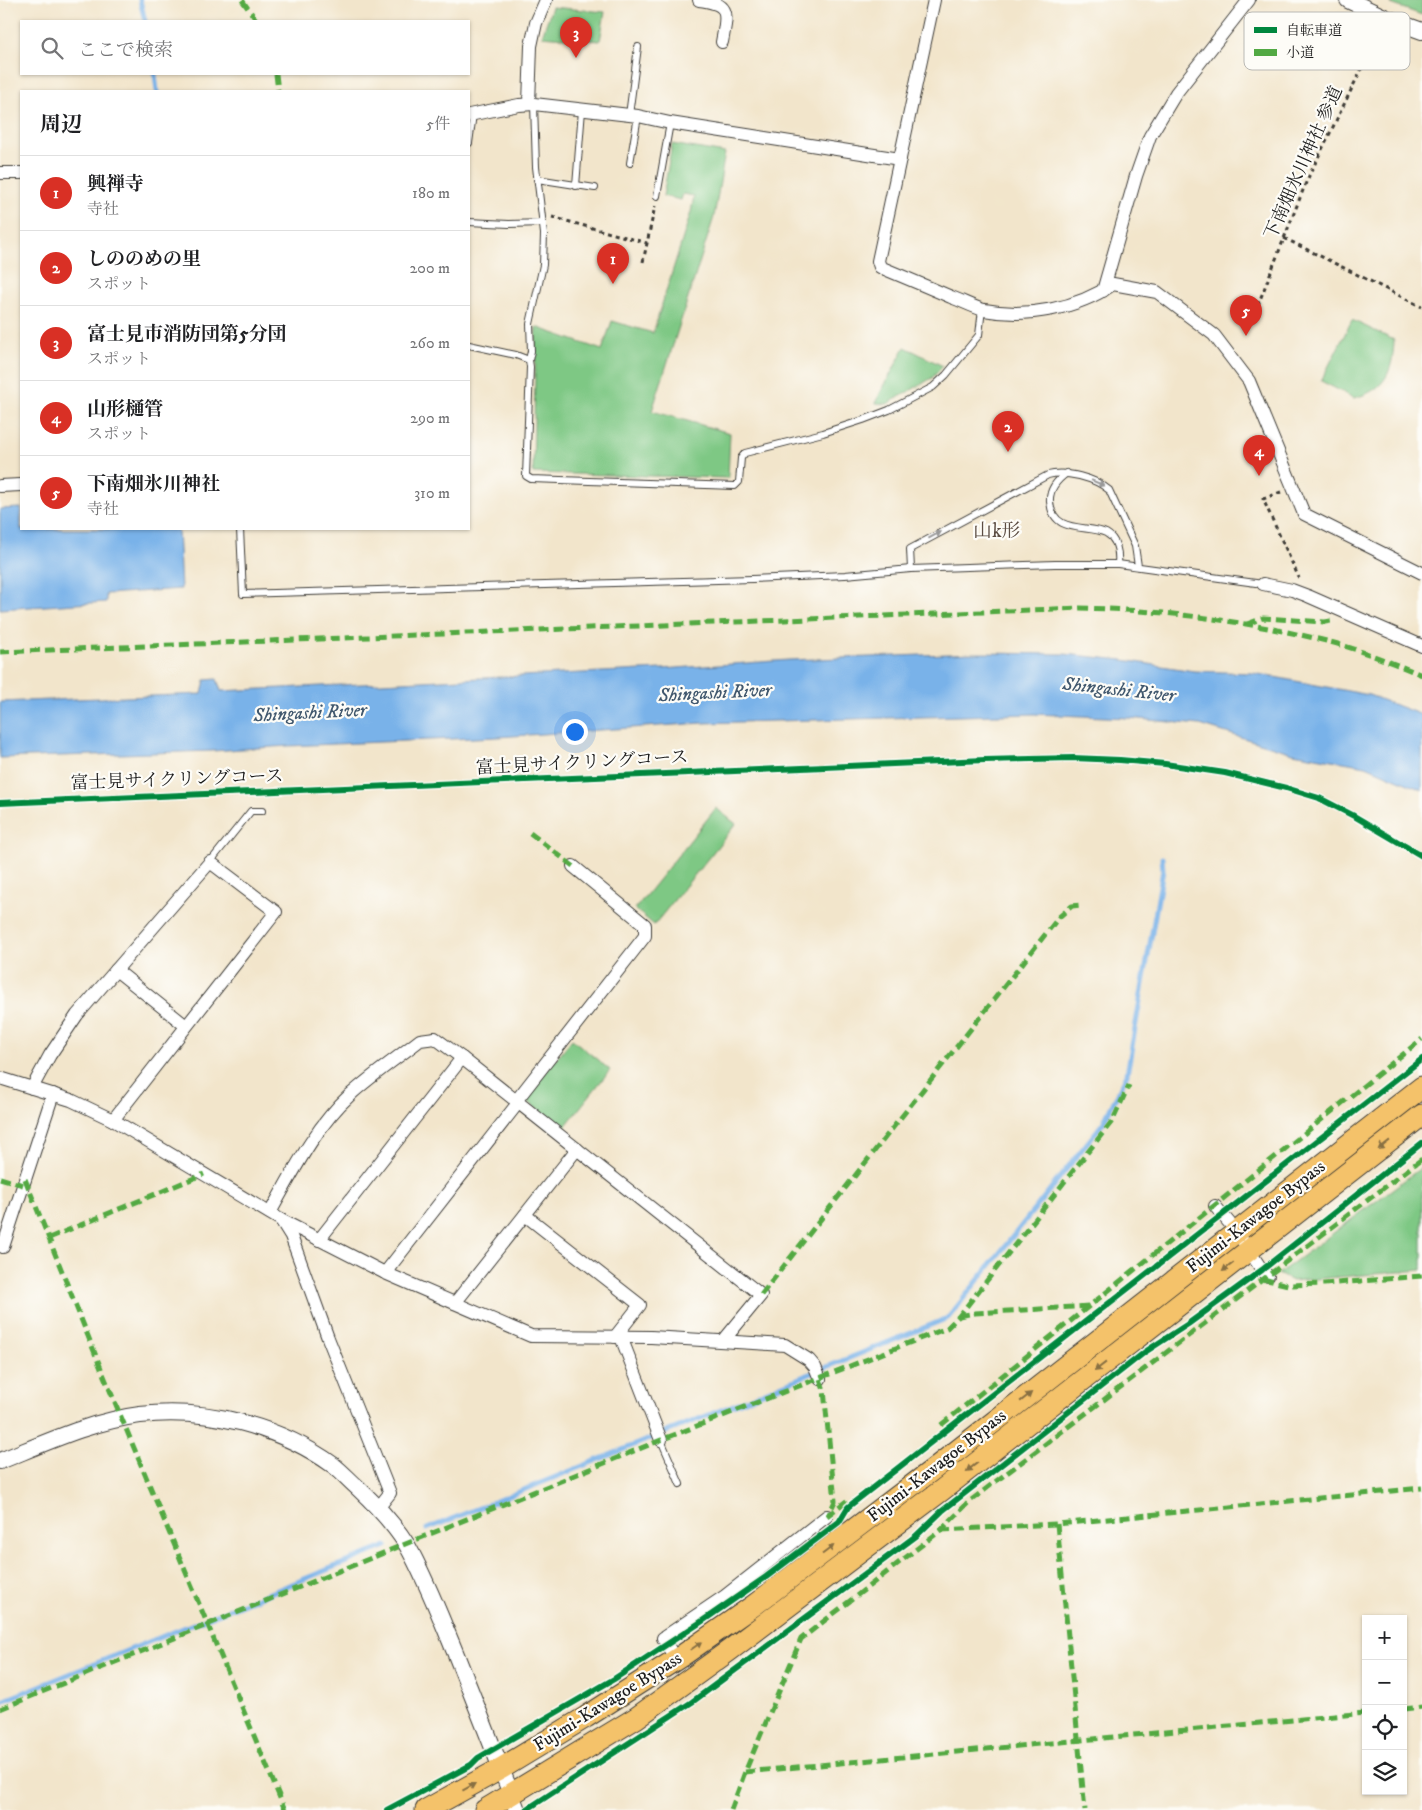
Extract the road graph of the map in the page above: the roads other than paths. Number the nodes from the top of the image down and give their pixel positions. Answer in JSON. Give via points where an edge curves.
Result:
{"nodes":[{"id":1,"x":546,"y":0,"type":"edge"},
{"id":2,"x":699,"y":0,"type":"edge"},
{"id":3,"x":934,"y":0,"type":"edge"},
{"id":4,"x":1249,"y":0,"type":"edge"},
{"id":5,"x":1348,"y":0,"type":"edge"},
{"id":6,"x":1373,"y":12,"type":"edge"},
{"id":7,"x":1410,"y":27,"type":"edge"},
{"id":8,"x":1422,"y":31,"type":"edge"},
{"id":9,"x":722,"y":42,"type":"dead end"},
{"id":10,"x":638,"y":47,"type":"dead end"},
{"id":11,"x":531,"y":104,"type":"junction"},
{"id":12,"x":582,"y":110,"type":"junction"},
{"id":13,"x":471,"y":115,"type":"edge"},
{"id":14,"x":633,"y":115,"type":"junction"},
{"id":15,"x":670,"y":123,"type":"junction"},
{"id":16,"x":470,"y":130,"type":"edge"},
{"id":17,"x":900,"y":159,"type":"junction"},
{"id":18,"x":630,"y":163,"type":"dead end"},
{"id":19,"x":0,"y":173,"type":"edge"},
{"id":20,"x":20,"y":173,"type":"edge"},
{"id":21,"x":537,"y":179,"type":"junction"},
{"id":22,"x":576,"y":186,"type":"junction"},
{"id":23,"x":595,"y":188,"type":"dead end"},
{"id":24,"x":657,"y":196,"type":"road end"},
{"id":25,"x":470,"y":222,"type":"edge"},
{"id":26,"x":543,"y":223,"type":"junction"},
{"id":27,"x":1103,"y":291,"type":"junction"},
{"id":28,"x":982,"y":309,"type":"junction"},
{"id":29,"x":470,"y":345,"type":"edge"},
{"id":30,"x":529,"y":360,"type":"junction"},
{"id":31,"x":1067,"y":473,"type":"junction"},
{"id":32,"x":20,"y":485,"type":"edge"},
{"id":33,"x":0,"y":486,"type":"edge"},
{"id":34,"x":240,"y":530,"type":"edge"},
{"id":35,"x":1118,"y":564,"type":"junction"},
{"id":36,"x":1138,"y":566,"type":"junction"},
{"id":37,"x":910,"y":569,"type":"junction"},
{"id":38,"x":1422,"y":573,"type":"edge"},
{"id":39,"x":1263,"y":584,"type":"joint"},
{"id":40,"x":1422,"y":646,"type":"edge"},
{"id":41,"x":262,"y":811,"type":"dead end"},
{"id":42,"x":210,"y":862,"type":"junction"},
{"id":43,"x":573,"y":866,"type":"dead end"},
{"id":44,"x":116,"y":970,"type":"junction"},
{"id":45,"x":186,"y":1026,"type":"junction"},
{"id":46,"x":462,"y":1058,"type":"junction"},
{"id":47,"x":0,"y":1078,"type":"edge"},
{"id":48,"x":1422,"y":1087,"type":"edge"},
{"id":49,"x":32,"y":1088,"type":"junction"},
{"id":50,"x":53,"y":1094,"type":"junction"},
{"id":51,"x":517,"y":1102,"type":"junction"},
{"id":52,"x":1422,"y":1115,"type":"edge"},
{"id":53,"x":113,"y":1120,"type":"junction"},
{"id":54,"x":577,"y":1149,"type":"junction"},
{"id":55,"x":1216,"y":1206,"type":"dead end"},
{"id":56,"x":270,"y":1213,"type":"junction"},
{"id":57,"x":525,"y":1215,"type":"junction"},
{"id":58,"x":281,"y":1220,"type":"junction"},
{"id":59,"x":1237,"y":1232,"type":"junction"},
{"id":60,"x":319,"y":1240,"type":"junction"},
{"id":61,"x":3,"y":1247,"type":"dead end"},
{"id":62,"x":1250,"y":1250,"type":"junction"},
{"id":63,"x":385,"y":1273,"type":"junction"},
{"id":64,"x":1268,"y":1276,"type":"dead end"},
{"id":65,"x":455,"y":1303,"type":"junction"},
{"id":66,"x":618,"y":1337,"type":"junction"},
{"id":67,"x":724,"y":1340,"type":"junction"},
{"id":68,"x":820,"y":1379,"type":"dead end"},
{"id":69,"x":659,"y":1434,"type":"joint"},
{"id":70,"x":0,"y":1461,"type":"edge"},
{"id":71,"x":680,"y":1484,"type":"dead end"},
{"id":72,"x":378,"y":1507,"type":"junction"},
{"id":73,"x":828,"y":1516,"type":"dead end"},
{"id":74,"x":676,"y":1660,"type":"junction"},
{"id":75,"x":502,"y":1768,"type":"junction"},
{"id":76,"x":515,"y":1803,"type":"edge"},
{"id":77,"x":426,"y":1810,"type":"edge"},
{"id":78,"x":485,"y":1810,"type":"edge"}],
"edges":[{"from":1,"to":11,"type":"street","via":[[531,46]]},
{"from":2,"to":9,"type":"street","via":[[714,2],[724,10],[726,20]]},
{"from":3,"to":17,"type":"street"},
{"from":4,"to":27,"type":"street","via":[[1176,93],[1150,136]]},
{"from":5,"to":6,"type":"street"},
{"from":7,"to":8,"type":"street"},
{"from":10,"to":14,"type":"lane"},
{"from":11,"to":12,"type":"street"},
{"from":11,"to":13,"type":"street"},
{"from":11,"to":21,"type":"lane"},
{"from":12,"to":14,"type":"street"},
{"from":12,"to":22,"type":"lane"},
{"from":13,"to":16,"type":"lane"},
{"from":14,"to":15,"type":"street"},
{"from":14,"to":18,"type":"lane"},
{"from":15,"to":17,"type":"street"},
{"from":15,"to":24,"type":"lane"},
{"from":17,"to":28,"type":"street","via":[[878,261],[880,267]]},
{"from":19,"to":20,"type":"street"},
{"from":21,"to":22,"type":"lane"},
{"from":21,"to":26,"type":"lane"},
{"from":22,"to":23,"type":"lane"},
{"from":25,"to":26,"type":"lane"},
{"from":26,"to":30,"type":"lane","via":[[543,265],[530,324]]},
{"from":27,"to":28,"type":"street","via":[[1049,310],[1004,312]]},
{"from":27,"to":38,"type":"street","via":[[1113,284],[1157,292],[1214,335],[1249,381],[1304,514]]},
{"from":28,"to":30,"type":"lane","via":[[979,335],[933,387],[889,410],[824,434],[745,452],[740,458],[739,482],[735,486],[532,479],[526,476]]},
{"from":29,"to":30,"type":"lane"},
{"from":31,"to":35,"type":"lane","via":[[1052,488],[1049,497],[1052,513],[1072,527],[1106,534],[1116,546]]},
{"from":31,"to":36,"type":"lane","one_way":true,"via":[[1103,484],[1109,490],[1135,546]]},
{"from":37,"to":31,"type":"lane","one_way":true,"via":[[910,549],[1048,476],[1057,472]]},
{"from":32,"to":33,"type":"street"},
{"from":34,"to":37,"type":"lane","via":[[243,594],[752,579]]},
{"from":35,"to":36,"type":"lane"},
{"from":35,"to":37,"type":"lane"},
{"from":36,"to":39,"type":"lane"},
{"from":39,"to":40,"type":"street","via":[[1308,596]]},
{"from":41,"to":42,"type":"lane","via":[[251,812]]},
{"from":42,"to":44,"type":"street"},
{"from":42,"to":45,"type":"street","via":[[276,912]]},
{"from":43,"to":51,"type":"street","via":[[645,925],[645,936]]},
{"from":44,"to":45,"type":"street"},
{"from":44,"to":49,"type":"street","via":[[77,1015],[50,1054]]},
{"from":45,"to":53,"type":"street"},
{"from":46,"to":51,"type":"street"},
{"from":46,"to":56,"type":"street","via":[[435,1038],[420,1040],[349,1095],[305,1150]]},
{"from":46,"to":60,"type":"street"},
{"from":47,"to":49,"type":"street"},
{"from":48,"to":59,"type":"highway","name":"Fujimi-Kawagoe Bypass"},
{"from":49,"to":50,"type":"street"},
{"from":50,"to":53,"type":"street"},
{"from":50,"to":61,"type":"street"},
{"from":51,"to":54,"type":"street"},
{"from":51,"to":63,"type":"street"},
{"from":52,"to":62,"type":"highway","name":"Fujimi-Kawagoe Bypass","one_way":true},
{"from":53,"to":56,"type":"street"},
{"from":54,"to":57,"type":"street"},
{"from":54,"to":67,"type":"street","via":[[761,1295]]},
{"from":55,"to":59,"type":"street"},
{"from":56,"to":58,"type":"street"},
{"from":57,"to":65,"type":"street"},
{"from":57,"to":66,"type":"street","via":[[640,1305]]},
{"from":58,"to":60,"type":"street"},
{"from":58,"to":72,"type":"street","via":[[292,1236],[328,1338],[390,1493]]},
{"from":59,"to":62,"type":"street"},
{"from":74,"to":59,"type":"highway","name":"Fujimi-Kawagoe Bypass","one_way":true,"via":[[928,1474]]},
{"from":60,"to":63,"type":"street"},
{"from":62,"to":64,"type":"street"},
{"from":62,"to":76,"type":"highway","name":"Fujimi-Kawagoe Bypass","one_way":true,"via":[[942,1490],[684,1685]]},
{"from":63,"to":65,"type":"street"},
{"from":65,"to":66,"type":"street","via":[[532,1336]]},
{"from":66,"to":67,"type":"street"},
{"from":66,"to":69,"type":"street"},
{"from":67,"to":68,"type":"street","via":[[785,1345],[815,1367]]},
{"from":69,"to":71,"type":"lane"},
{"from":70,"to":72,"type":"street","via":[[98,1424],[139,1415],[221,1418],[262,1429],[302,1446],[333,1466]]},
{"from":72,"to":75,"type":"street","via":[[406,1545],[432,1597]]},
{"from":73,"to":74,"type":"street","via":[[725,1596],[663,1638]]},
{"from":74,"to":75,"type":"highway","name":"Fujimi-Kawagoe Bypass"},
{"from":75,"to":76,"type":"street"},
{"from":77,"to":75,"type":"highway","name":"Fujimi-Kawagoe Bypass","one_way":true},
{"from":76,"to":78,"type":"highway","name":"Fujimi-Kawagoe Bypass"}]}
